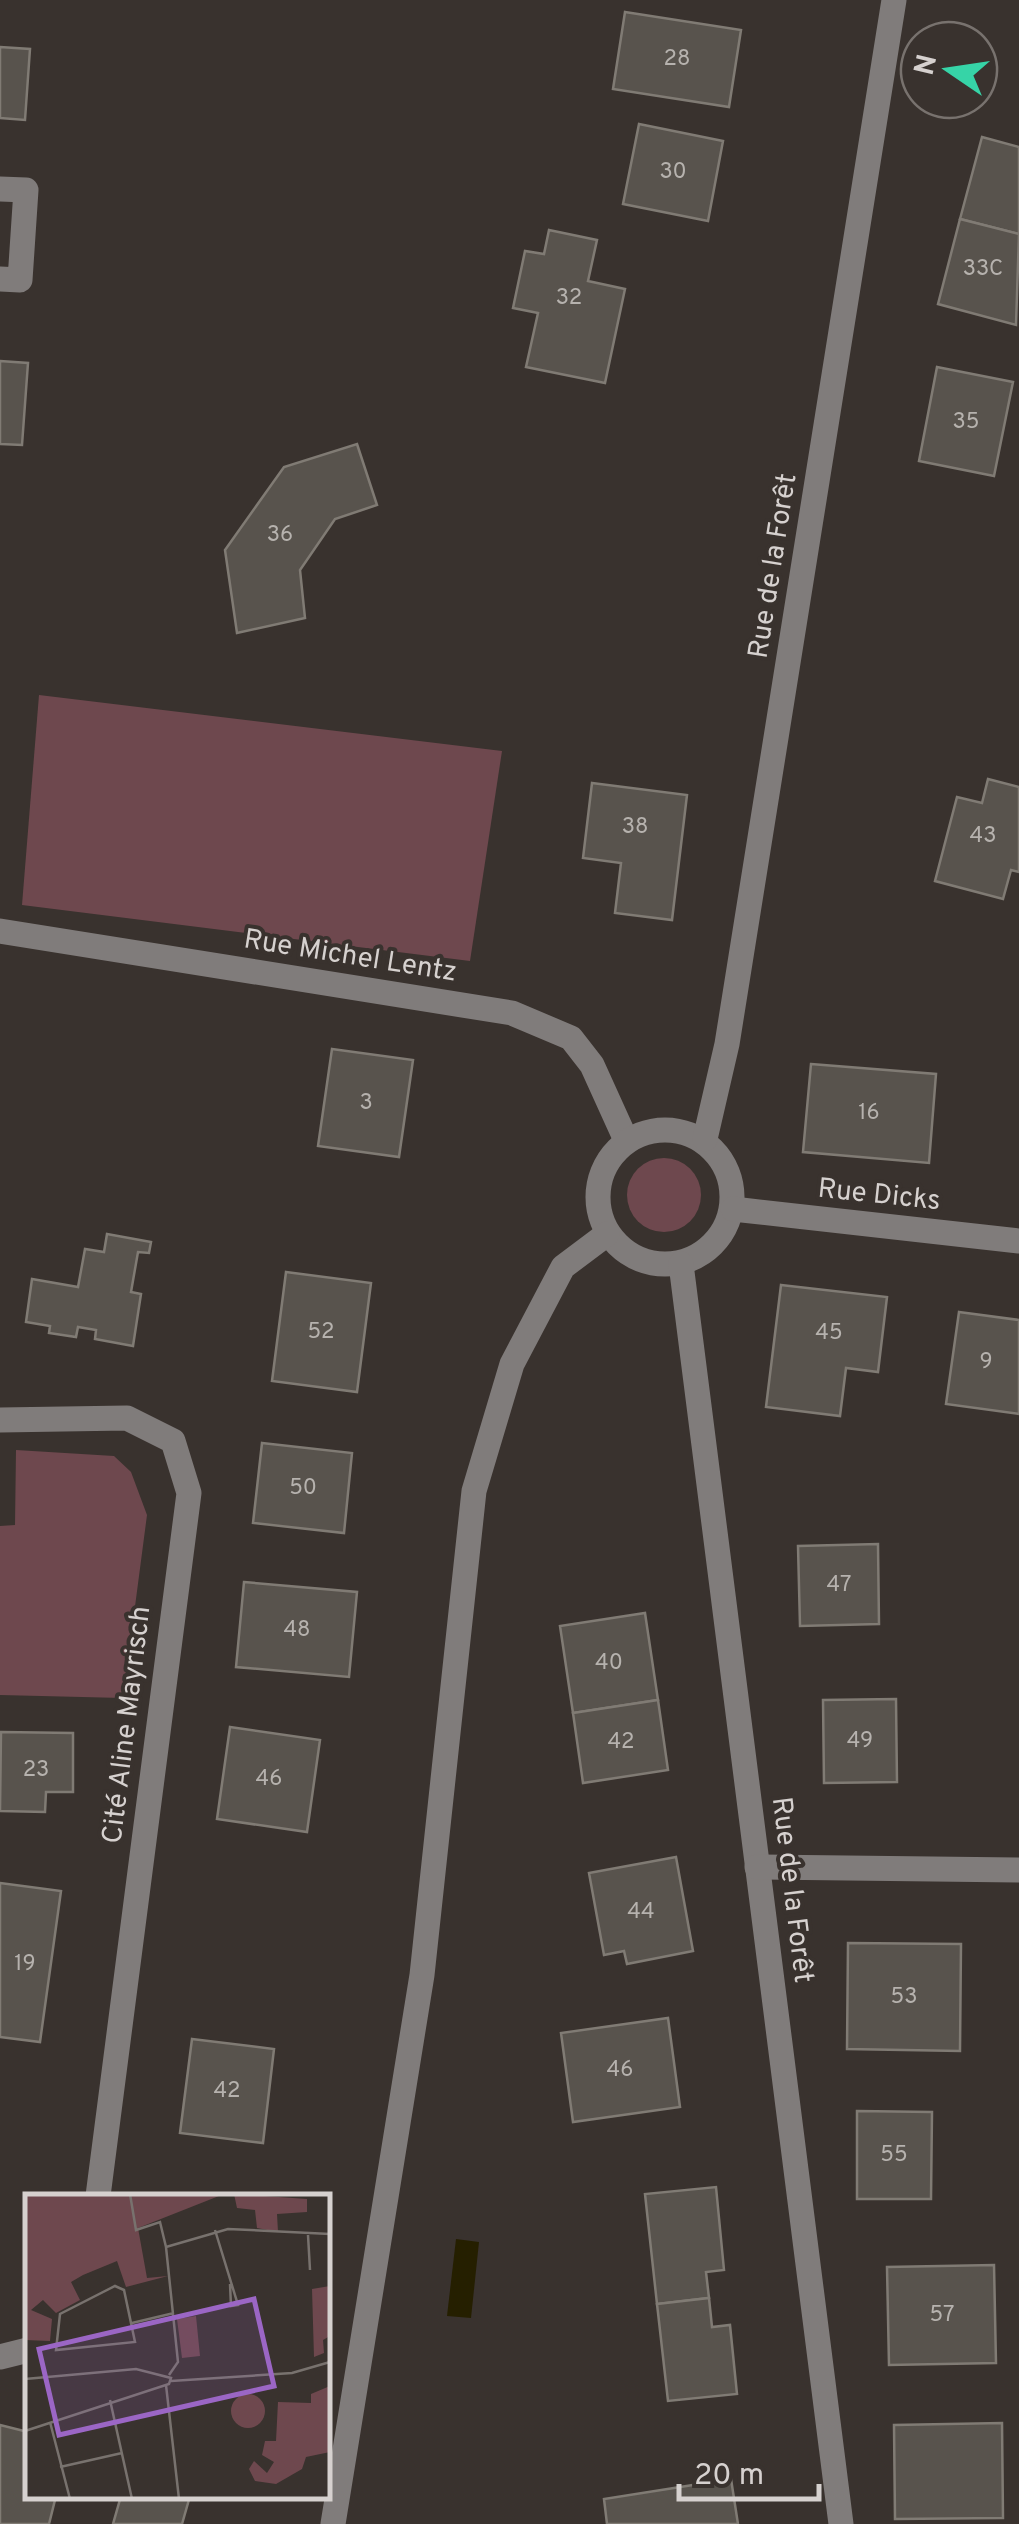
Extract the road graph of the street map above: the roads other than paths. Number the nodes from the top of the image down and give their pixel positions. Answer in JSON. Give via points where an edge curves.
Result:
{"nodes":[{"id":1,"x":894,"y":0,"type":"edge"},
{"id":2,"x":0,"y":188,"type":"edge"},
{"id":3,"x":0,"y":279,"type":"edge"},
{"id":4,"x":0,"y":931,"type":"edge"},
{"id":5,"x":705,"y":1139,"type":"junction"},
{"id":6,"x":626,"y":1140,"type":"junction"},
{"id":7,"x":733,"y":1209,"type":"junction"},
{"id":8,"x":607,"y":1234,"type":"junction"},
{"id":9,"x":1019,"y":1242,"type":"edge"},
{"id":10,"x":682,"y":1264,"type":"junction"},
{"id":11,"x":0,"y":1420,"type":"edge"},
{"id":12,"x":758,"y":1867,"type":"junction"},
{"id":13,"x":1019,"y":1870,"type":"edge"},
{"id":14,"x":98,"y":2194,"type":"edge"},
{"id":15,"x":25,"y":2351,"type":"edge"},
{"id":16,"x":0,"y":2357,"type":"edge"},
{"id":17,"x":333,"y":2524,"type":"edge"},
{"id":18,"x":842,"y":2524,"type":"edge"}],
"edges":[{"from":1,"to":5,"type":"street","name":"Rue de la Forêt","via":[[728,1044]]},
{"from":2,"to":3,"type":"street","via":[[26,190],[20,280]]},
{"from":4,"to":6,"type":"street","name":"Rue Michel Lentz","via":[[512,1013],[571,1038],[592,1066]]},
{"from":5,"to":6,"type":"street","via":[[665,1127]]},
{"from":5,"to":7,"type":"street","via":[[730,1170]]},
{"from":6,"to":8,"type":"street","via":[[604,1167],[596,1200]]},
{"from":7,"to":9,"type":"street","name":"Rue Dicks"},
{"from":7,"to":10,"type":"street","via":[[716,1244]]},
{"from":8,"to":10,"type":"street","via":[[639,1260]]},
{"from":8,"to":17,"type":"street","via":[[563,1267],[521,1348],[474,1491],[422,1974]]},
{"from":10,"to":12,"type":"street","name":"Rue de la Forêt"},
{"from":11,"to":14,"type":"street","name":"Cité Aline Mayrisch","via":[[127,1418],[173,1440],[188,1494]]},
{"from":12,"to":13,"type":"street"},
{"from":12,"to":18,"type":"street","name":"Rue de la Forêt"},
{"from":15,"to":16,"type":"street"}]}
